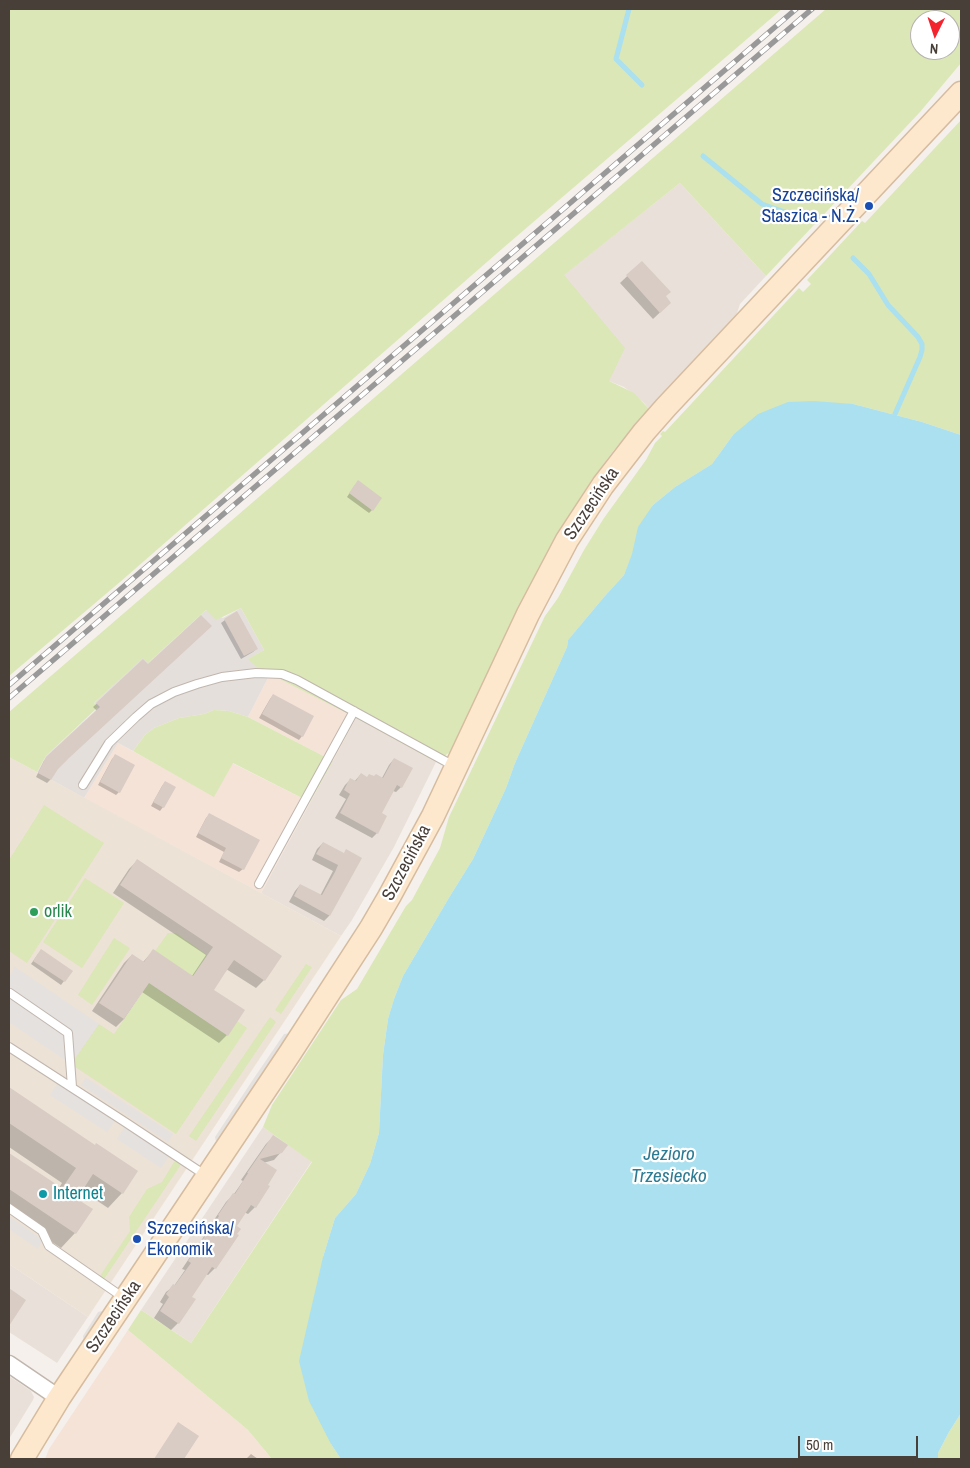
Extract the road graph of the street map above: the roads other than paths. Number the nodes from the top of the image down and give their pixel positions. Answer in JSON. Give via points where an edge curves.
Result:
{"nodes":[{"id":1,"x":961,"y":93,"type":"edge"},
{"id":2,"x":354,"y":711,"type":"junction"},
{"id":3,"x":456,"y":767,"type":"junction"},
{"id":4,"x":83,"y":785,"type":"dead end"},
{"id":5,"x":259,"y":884,"type":"dead end"},
{"id":6,"x":10,"y":993,"type":"dead end"},
{"id":7,"x":9,"y":1047,"type":"edge"},
{"id":8,"x":72,"y":1087,"type":"junction"},
{"id":9,"x":207,"y":1176,"type":"junction"},
{"id":10,"x":9,"y":1208,"type":"edge"},
{"id":11,"x":126,"y":1300,"type":"junction"},
{"id":12,"x":9,"y":1364,"type":"edge"},
{"id":13,"x":59,"y":1398,"type":"junction"},
{"id":14,"x":22,"y":1459,"type":"edge"}],
"edges":[{"from":1,"to":3,"type":"street","name":"Szczecińska","via":[[666,407],[603,485],[567,540],[528,614]]},
{"from":2,"to":3,"type":"lane"},
{"from":2,"to":4,"type":"lane","via":[[282,674],[222,677],[174,692],[151,704],[109,743]]},
{"from":2,"to":5,"type":"lane"},
{"from":3,"to":9,"type":"street","name":"Szczecińska","via":[[410,860],[371,928]]},
{"from":6,"to":8,"type":"lane","via":[[68,1033]]},
{"from":7,"to":8,"type":"lane"},
{"from":8,"to":9,"type":"lane"},
{"from":9,"to":11,"type":"street","name":"Szczecińska"},
{"from":10,"to":11,"type":"lane","via":[[42,1232],[50,1246]]},
{"from":11,"to":13,"type":"street","name":"Szczecińska"},
{"from":12,"to":13,"type":"street"},
{"from":13,"to":14,"type":"street","name":"Szczecińska"}]}
